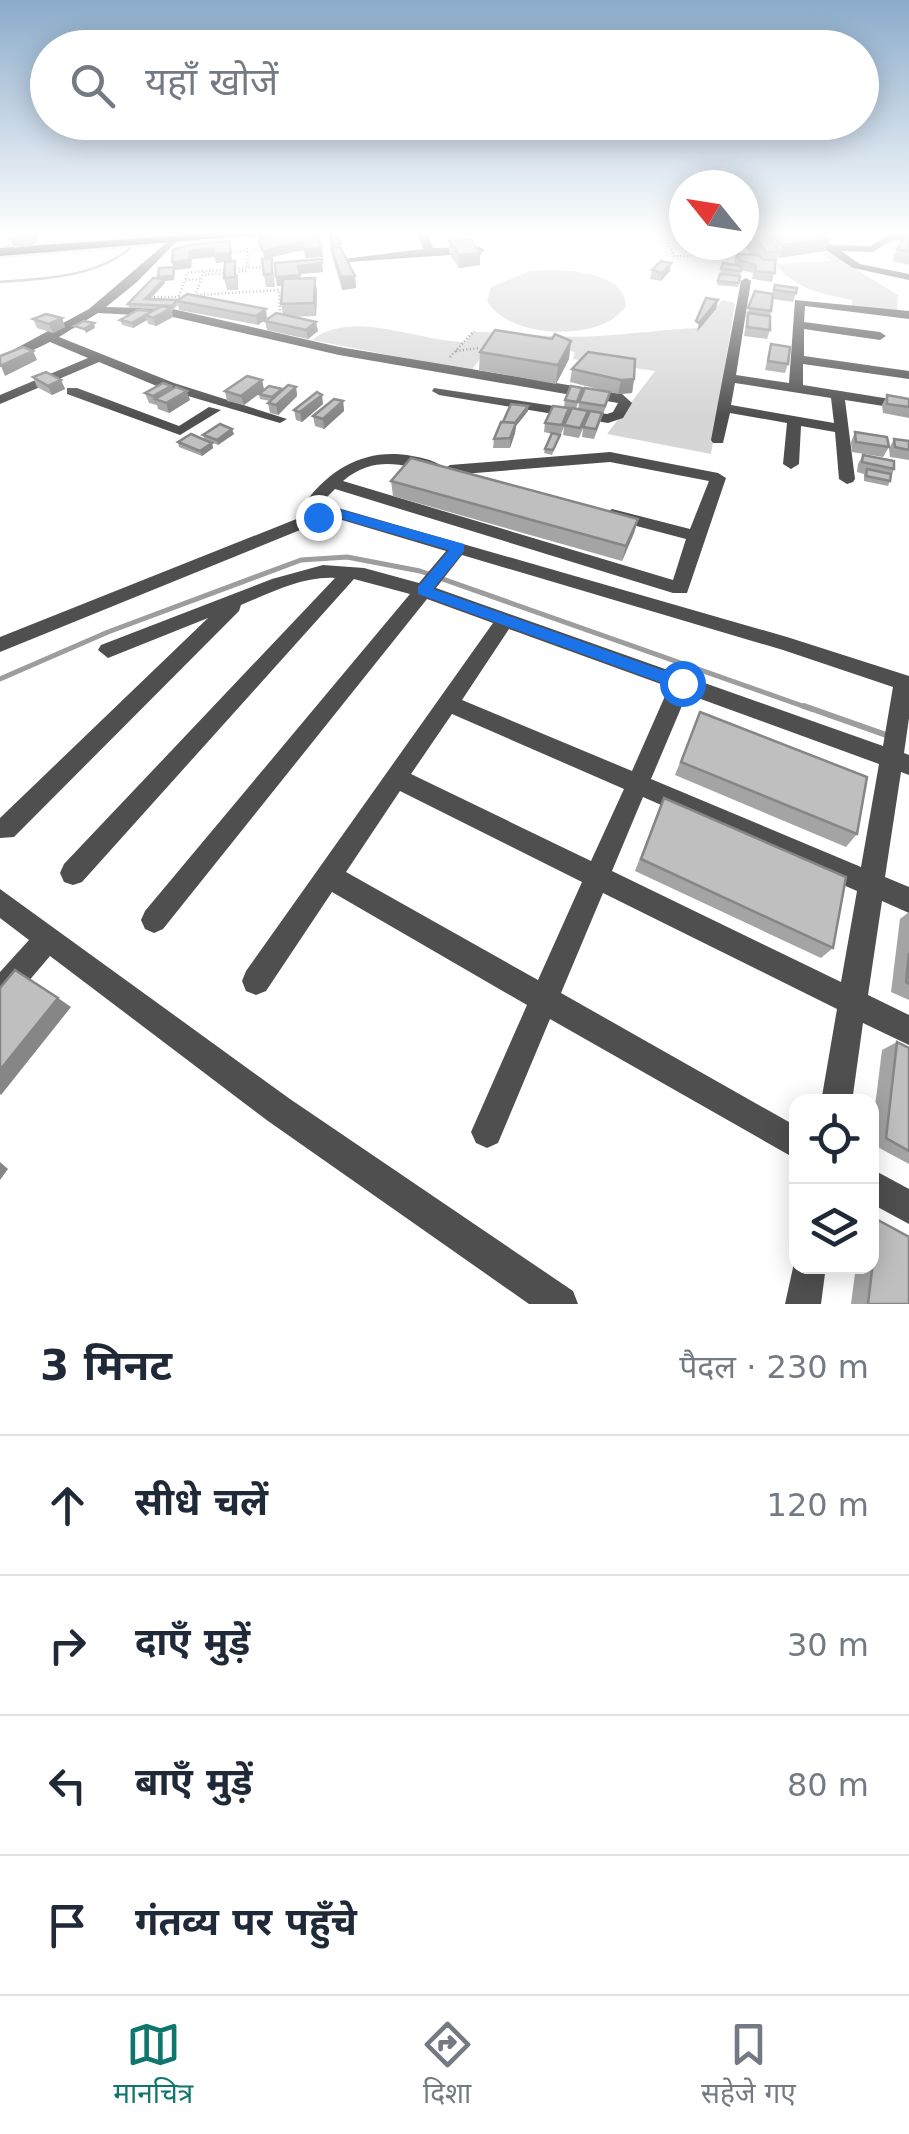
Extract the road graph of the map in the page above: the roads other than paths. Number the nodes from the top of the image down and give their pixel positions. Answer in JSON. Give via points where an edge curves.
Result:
{"nodes":[{"id":1,"x":117,"y":294,"type":"edge"},
{"id":2,"x":744,"y":294,"type":"edge"},
{"id":3,"x":100,"y":310,"type":"junction"},
{"id":4,"x":908,"y":315,"type":"edge"},
{"id":5,"x":799,"y":325,"type":"junction"},
{"id":6,"x":52,"y":339,"type":"junction"},
{"id":7,"x":864,"y":351,"type":"junction"},
{"id":8,"x":101,"y":357,"type":"junction"},
{"id":9,"x":796,"y":358,"type":"junction"},
{"id":10,"x":0,"y":362,"type":"edge"},
{"id":11,"x":909,"y":376,"type":"edge"},
{"id":12,"x":729,"y":378,"type":"junction"},
{"id":13,"x":796,"y":388,"type":"junction"},
{"id":14,"x":72,"y":391,"type":"dead end"},
{"id":15,"x":438,"y":391,"type":"dead end"},
{"id":16,"x":838,"y":395,"type":"junction"},
{"id":17,"x":0,"y":400,"type":"edge"},
{"id":18,"x":909,"y":406,"type":"edge"},
{"id":19,"x":219,"y":407,"type":"junction"},
{"id":20,"x":724,"y":408,"type":"junction"},
{"id":21,"x":280,"y":419,"type":"dead end"},
{"id":22,"x":794,"y":420,"type":"junction"},
{"id":23,"x":842,"y":429,"type":"junction"},
{"id":24,"x":202,"y":437,"type":"edge"},
{"id":25,"x":718,"y":440,"type":"dead end"},
{"id":26,"x":791,"y":464,"type":"dead end"},
{"id":27,"x":450,"y":470,"type":"junction"},
{"id":28,"x":847,"y":479,"type":"dead end"},
{"id":29,"x":332,"y":483,"type":"junction"},
{"id":30,"x":506,"y":486,"type":"edge"},
{"id":31,"x":601,"y":511,"type":"edge"},
{"id":32,"x":318,"y":517,"type":"junction"},
{"id":33,"x":696,"y":536,"type":"junction"},
{"id":34,"x":459,"y":548,"type":"junction"},
{"id":35,"x":350,"y":573,"type":"junction"},
{"id":36,"x":431,"y":581,"type":"junction"},
{"id":37,"x":237,"y":600,"type":"junction"},
{"id":38,"x":505,"y":620,"type":"junction"},
{"id":39,"x":0,"y":645,"type":"edge"},
{"id":40,"x":108,"y":650,"type":"dead end"},
{"id":41,"x":682,"y":683,"type":"junction"},
{"id":42,"x":906,"y":683,"type":"edge"},
{"id":43,"x":448,"y":702,"type":"junction"},
{"id":44,"x":898,"y":750,"type":"edge"},
{"id":45,"x":396,"y":778,"type":"junction"},
{"id":46,"x":638,"y":784,"type":"junction"},
{"id":47,"x":5,"y":829,"type":"dead end"},
{"id":48,"x":73,"y":873,"type":"dead end"},
{"id":49,"x":328,"y":876,"type":"junction"},
{"id":50,"x":598,"y":877,"type":"junction"},
{"id":51,"x":872,"y":884,"type":"junction"},
{"id":52,"x":909,"y":900,"type":"edge"},
{"id":53,"x":0,"y":902,"type":"edge"},
{"id":54,"x":154,"y":920,"type":"dead end"},
{"id":55,"x":48,"y":938,"type":"junction"},
{"id":56,"x":256,"y":981,"type":"dead end"},
{"id":57,"x":0,"y":993,"type":"edge"},
{"id":58,"x":544,"y":1000,"type":"junction"},
{"id":59,"x":852,"y":1002,"type":"junction"},
{"id":60,"x":909,"y":1030,"type":"edge"},
{"id":61,"x":837,"y":1094,"type":"edge"},
{"id":62,"x":487,"y":1132,"type":"dead end"},
{"id":63,"x":789,"y":1139,"type":"edge"},
{"id":64,"x":879,"y":1190,"type":"edge"},
{"id":65,"x":909,"y":1208,"type":"edge"},
{"id":66,"x":808,"y":1274,"type":"edge"},
{"id":67,"x":560,"y":1304,"type":"edge"},
{"id":68,"x":803,"y":1304,"type":"edge"}],
"edges":[{"from":1,"to":3,"type":"street"},
{"from":2,"to":12,"type":"street"},
{"from":3,"to":6,"type":"street"},
{"from":3,"to":15,"type":"street","via":[[173,313],[339,352],[625,403],[608,420]]},
{"from":4,"to":5,"type":"street","via":[[800,302]]},
{"from":4,"to":7,"type":"street"},
{"from":5,"to":7,"type":"street"},
{"from":5,"to":9,"type":"street"},
{"from":6,"to":8,"type":"street"},
{"from":6,"to":10,"type":"street"},
{"from":7,"to":9,"type":"street"},
{"from":7,"to":11,"type":"street"},
{"from":8,"to":17,"type":"street"},
{"from":8,"to":19,"type":"street"},
{"from":9,"to":13,"type":"street"},
{"from":12,"to":13,"type":"street"},
{"from":12,"to":20,"type":"street"},
{"from":13,"to":16,"type":"street"},
{"from":14,"to":19,"type":"street","via":[[180,432]]},
{"from":16,"to":18,"type":"street"},
{"from":16,"to":23,"type":"street"},
{"from":19,"to":21,"type":"street"},
{"from":19,"to":24,"type":"street","via":[[225,422]]},
{"from":20,"to":22,"type":"street"},
{"from":20,"to":25,"type":"street"},
{"from":22,"to":23,"type":"street"},
{"from":22,"to":26,"type":"street"},
{"from":23,"to":28,"type":"street"},
{"from":27,"to":29,"type":"street","via":[[373,456]]},
{"from":27,"to":30,"type":"street"},
{"from":27,"to":33,"type":"street","via":[[610,457],[718,478]]},
{"from":29,"to":32,"type":"street","via":[[315,500]]},
{"from":29,"to":33,"type":"street","via":[[680,588]]},
{"from":31,"to":33,"type":"street"},
{"from":32,"to":34,"type":"street","via":[[331,512]]},
{"from":32,"to":39,"type":"street"},
{"from":34,"to":36,"type":"street"},
{"from":34,"to":42,"type":"street"},
{"from":35,"to":36,"type":"street"},
{"from":35,"to":37,"type":"street","via":[[293,579]]},
{"from":35,"to":48,"type":"street"},
{"from":36,"to":38,"type":"street"},
{"from":36,"to":54,"type":"street"},
{"from":37,"to":40,"type":"street"},
{"from":37,"to":47,"type":"street"},
{"from":38,"to":41,"type":"street"},
{"from":38,"to":43,"type":"street"},
{"from":41,"to":44,"type":"street"},
{"from":41,"to":46,"type":"street"},
{"from":42,"to":44,"type":"street"},
{"from":43,"to":45,"type":"street"},
{"from":43,"to":46,"type":"street"},
{"from":44,"to":51,"type":"street"},
{"from":45,"to":49,"type":"street"},
{"from":45,"to":50,"type":"street"},
{"from":46,"to":50,"type":"street"},
{"from":46,"to":51,"type":"street"},
{"from":49,"to":56,"type":"street"},
{"from":49,"to":58,"type":"street"},
{"from":50,"to":58,"type":"street"},
{"from":50,"to":59,"type":"street"},
{"from":51,"to":52,"type":"street"},
{"from":51,"to":59,"type":"street"},
{"from":53,"to":55,"type":"street"},
{"from":55,"to":57,"type":"street"},
{"from":55,"to":67,"type":"street","via":[[278,1110]]},
{"from":58,"to":62,"type":"street"},
{"from":58,"to":63,"type":"street"},
{"from":59,"to":60,"type":"street"},
{"from":59,"to":61,"type":"street"},
{"from":64,"to":65,"type":"street"},
{"from":66,"to":68,"type":"street"}]}
